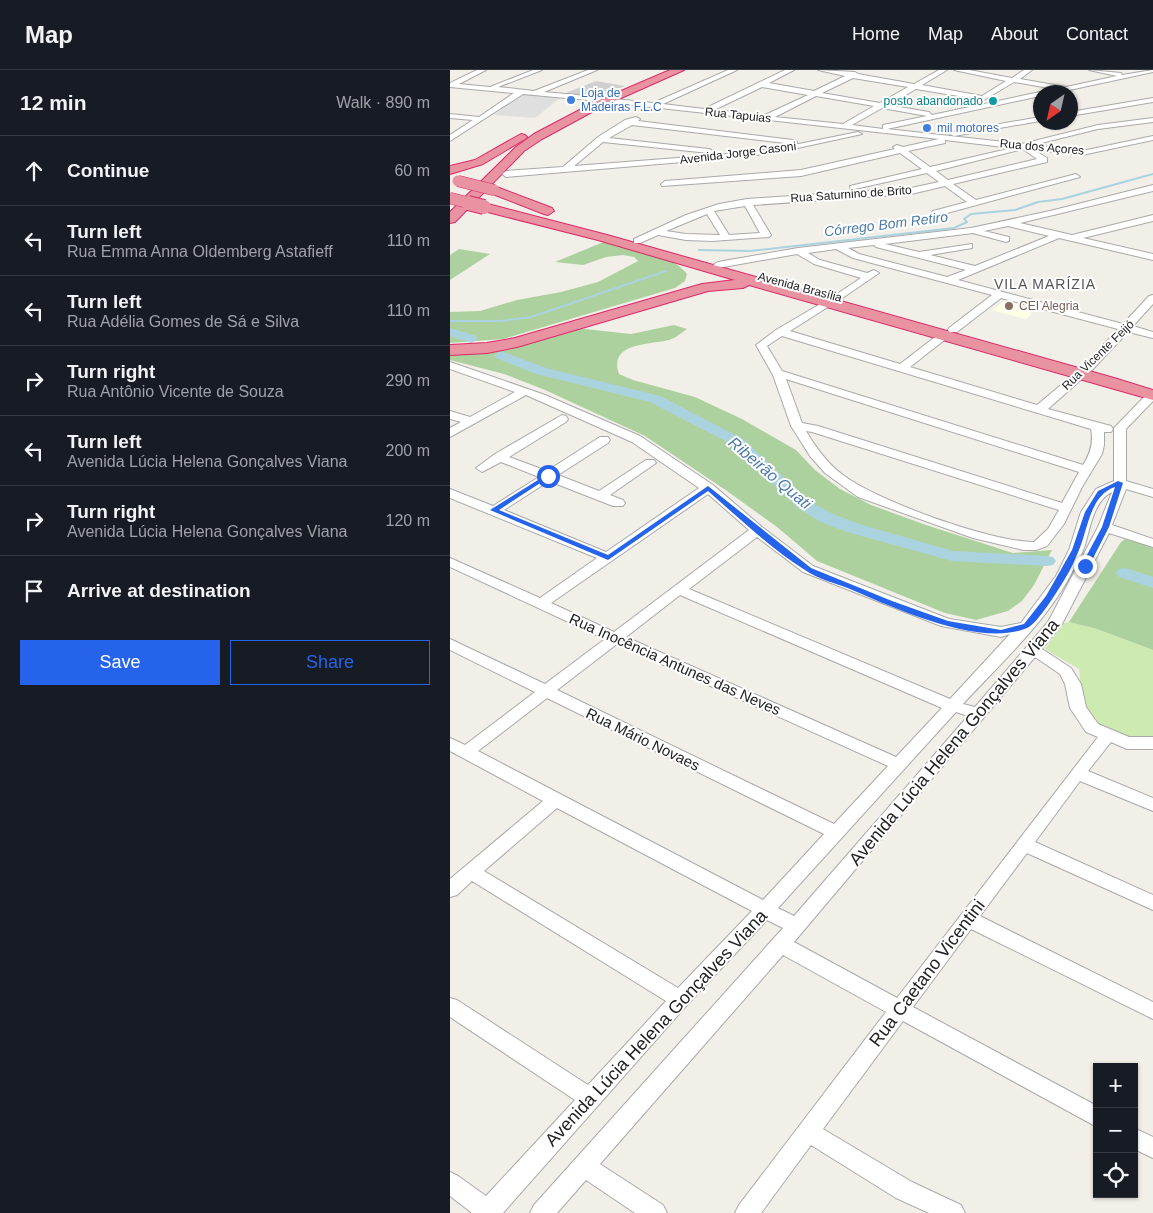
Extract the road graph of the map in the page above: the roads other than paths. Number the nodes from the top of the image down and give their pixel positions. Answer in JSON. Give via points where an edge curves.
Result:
{"nodes":[{"id":1,"x":482,"y":70,"type":"edge"},
{"id":2,"x":539,"y":70,"type":"edge"},
{"id":3,"x":594,"y":70,"type":"edge"},
{"id":4,"x":666,"y":70,"type":"edge"},
{"id":5,"x":678,"y":70,"type":"edge"},
{"id":6,"x":734,"y":70,"type":"edge"},
{"id":7,"x":791,"y":70,"type":"edge"},
{"id":8,"x":820,"y":70,"type":"edge"},
{"id":9,"x":863,"y":70,"type":"edge"},
{"id":10,"x":944,"y":70,"type":"edge"},
{"id":11,"x":957,"y":70,"type":"edge"},
{"id":12,"x":1029,"y":70,"type":"edge"},
{"id":13,"x":1092,"y":70,"type":"edge"},
{"id":14,"x":1153,"y":70,"type":"edge"},
{"id":15,"x":1109,"y":71,"type":"edge"},
{"id":16,"x":852,"y":75,"type":"junction"},
{"id":17,"x":1131,"y":75,"type":"junction"},
{"id":18,"x":1013,"y":80,"type":"junction"},
{"id":19,"x":1146,"y":80,"type":"dead end"},
{"id":20,"x":760,"y":84,"type":"junction"},
{"id":21,"x":1037,"y":85,"type":"edge"},
{"id":22,"x":451,"y":86,"type":"edge"},
{"id":23,"x":915,"y":87,"type":"junction"},
{"id":24,"x":489,"y":89,"type":"junction"},
{"id":25,"x":1078,"y":89,"type":"edge"},
{"id":26,"x":521,"y":92,"type":"junction"},
{"id":27,"x":534,"y":93,"type":"junction"},
{"id":28,"x":815,"y":94,"type":"junction"},
{"id":29,"x":1033,"y":97,"type":"edge"},
{"id":30,"x":984,"y":98,"type":"junction"},
{"id":31,"x":603,"y":100,"type":"junction"},
{"id":32,"x":1153,"y":100,"type":"edge"},
{"id":33,"x":657,"y":106,"type":"junction"},
{"id":34,"x":881,"y":106,"type":"junction"},
{"id":35,"x":967,"y":110,"type":"junction"},
{"id":36,"x":704,"y":111,"type":"junction"},
{"id":37,"x":1078,"y":112,"type":"edge"},
{"id":38,"x":450,"y":116,"type":"edge"},
{"id":39,"x":938,"y":116,"type":"junction"},
{"id":40,"x":1078,"y":117,"type":"edge"},
{"id":41,"x":766,"y":118,"type":"junction"},
{"id":42,"x":481,"y":119,"type":"junction"},
{"id":43,"x":1033,"y":120,"type":"edge"},
{"id":44,"x":1153,"y":120,"type":"edge"},
{"id":45,"x":628,"y":122,"type":"junction"},
{"id":46,"x":1098,"y":127,"type":"junction"},
{"id":47,"x":845,"y":128,"type":"junction"},
{"id":48,"x":857,"y":134,"type":"junction"},
{"id":49,"x":881,"y":134,"type":"junction"},
{"id":50,"x":938,"y":137,"type":"junction"},
{"id":51,"x":953,"y":138,"type":"junction"},
{"id":52,"x":1153,"y":138,"type":"edge"},
{"id":53,"x":450,"y":139,"type":"edge"},
{"id":54,"x":601,"y":139,"type":"junction"},
{"id":55,"x":1128,"y":143,"type":"junction"},
{"id":56,"x":789,"y":144,"type":"junction"},
{"id":57,"x":1024,"y":147,"type":"junction"},
{"id":58,"x":903,"y":151,"type":"junction"},
{"id":59,"x":742,"y":155,"type":"junction"},
{"id":60,"x":566,"y":169,"type":"junction"},
{"id":61,"x":450,"y":170,"type":"edge"},
{"id":62,"x":930,"y":171,"type":"junction"},
{"id":63,"x":506,"y":174,"type":"junction"},
{"id":64,"x":1076,"y":177,"type":"dead end"},
{"id":65,"x":454,"y":180,"type":"edge"},
{"id":66,"x":665,"y":184,"type":"dead end"},
{"id":67,"x":948,"y":184,"type":"junction"},
{"id":68,"x":1153,"y":188,"type":"edge"},
{"id":69,"x":450,"y":198,"type":"edge"},
{"id":70,"x":789,"y":199,"type":"junction"},
{"id":71,"x":527,"y":202,"type":"junction"},
{"id":72,"x":747,"y":202,"type":"junction"},
{"id":73,"x":974,"y":203,"type":"junction"},
{"id":74,"x":450,"y":209,"type":"edge"},
{"id":75,"x":709,"y":210,"type":"junction"},
{"id":76,"x":936,"y":213,"type":"dead end"},
{"id":77,"x":1153,"y":218,"type":"edge"},
{"id":78,"x":450,"y":219,"type":"edge"},
{"id":79,"x":1009,"y":224,"type":"junction"},
{"id":80,"x":971,"y":231,"type":"junction"},
{"id":81,"x":657,"y":232,"type":"junction"},
{"id":82,"x":934,"y":236,"type":"junction"},
{"id":83,"x":1056,"y":236,"type":"junction"},
{"id":84,"x":726,"y":238,"type":"junction"},
{"id":85,"x":1006,"y":239,"type":"dead end"},
{"id":86,"x":1069,"y":239,"type":"junction"},
{"id":87,"x":637,"y":241,"type":"junction"},
{"id":88,"x":869,"y":242,"type":"junction"},
{"id":89,"x":836,"y":246,"type":"junction"},
{"id":90,"x":798,"y":251,"type":"junction"},
{"id":91,"x":914,"y":254,"type":"junction"},
{"id":92,"x":1153,"y":257,"type":"edge"},
{"id":93,"x":677,"y":258,"type":"junction"},
{"id":94,"x":887,"y":264,"type":"junction"},
{"id":95,"x":718,"y":265,"type":"junction"},
{"id":96,"x":974,"y":269,"type":"junction"},
{"id":97,"x":869,"y":277,"type":"junction"},
{"id":98,"x":947,"y":281,"type":"junction"},
{"id":99,"x":796,"y":294,"type":"junction"},
{"id":100,"x":1000,"y":294,"type":"junction"},
{"id":101,"x":1153,"y":298,"type":"edge"},
{"id":102,"x":833,"y":300,"type":"junction"},
{"id":103,"x":1127,"y":328,"type":"junction"},
{"id":104,"x":780,"y":332,"type":"junction"},
{"id":105,"x":948,"y":333,"type":"junction"},
{"id":106,"x":1153,"y":335,"type":"edge"},
{"id":107,"x":450,"y":348,"type":"edge"},
{"id":108,"x":450,"y":365,"type":"edge"},
{"id":109,"x":902,"y":368,"type":"junction"},
{"id":110,"x":1086,"y":370,"type":"junction"},
{"id":111,"x":777,"y":373,"type":"junction"},
{"id":112,"x":525,"y":391,"type":"junction"},
{"id":113,"x":1152,"y":396,"type":"edge"},
{"id":114,"x":1040,"y":410,"type":"junction"},
{"id":115,"x":450,"y":415,"type":"edge"},
{"id":116,"x":562,"y":419,"type":"dead end"},
{"id":117,"x":470,"y":421,"type":"junction"},
{"id":118,"x":797,"y":426,"type":"junction"},
{"id":119,"x":1097,"y":427,"type":"junction"},
{"id":120,"x":1120,"y":428,"type":"junction"},
{"id":121,"x":450,"y":433,"type":"edge"},
{"id":122,"x":604,"y":440,"type":"dead end"},
{"id":123,"x":499,"y":457,"type":"junction"},
{"id":124,"x":650,"y":462,"type":"dead end"},
{"id":125,"x":482,"y":468,"type":"dead end"},
{"id":126,"x":1086,"y":470,"type":"junction"},
{"id":127,"x":548,"y":476,"type":"junction"},
{"id":128,"x":1120,"y":483,"type":"junction"},
{"id":129,"x":1076,"y":484,"type":"junction"},
{"id":130,"x":708,"y":488,"type":"junction"},
{"id":131,"x":450,"y":492,"type":"edge"},
{"id":132,"x":1153,"y":493,"type":"edge"},
{"id":133,"x":600,"y":496,"type":"junction"},
{"id":134,"x":618,"y":503,"type":"dead end"},
{"id":135,"x":1066,"y":508,"type":"junction"},
{"id":136,"x":494,"y":510,"type":"junction"},
{"id":137,"x":1088,"y":512,"type":"junction"},
{"id":138,"x":1105,"y":527,"type":"junction"},
{"id":139,"x":757,"y":530,"type":"junction"},
{"id":140,"x":1153,"y":543,"type":"edge"},
{"id":141,"x":608,"y":558,"type":"junction"},
{"id":142,"x":450,"y":562,"type":"edge"},
{"id":143,"x":1067,"y":584,"type":"junction"},
{"id":144,"x":680,"y":590,"type":"junction"},
{"id":145,"x":540,"y":604,"type":"junction"},
{"id":146,"x":1026,"y":626,"type":"junction"},
{"id":147,"x":615,"y":638,"type":"junction"},
{"id":148,"x":450,"y":644,"type":"edge"},
{"id":149,"x":1034,"y":650,"type":"junction"},
{"id":150,"x":546,"y":691,"type":"junction"},
{"id":151,"x":952,"y":706,"type":"junction"},
{"id":152,"x":980,"y":714,"type":"junction"},
{"id":153,"x":1108,"y":735,"type":"junction"},
{"id":154,"x":1153,"y":743,"type":"edge"},
{"id":155,"x":450,"y":744,"type":"edge"},
{"id":156,"x":466,"y":752,"type":"junction"},
{"id":157,"x":900,"y":765,"type":"junction"},
{"id":158,"x":1077,"y":773,"type":"junction"},
{"id":159,"x":555,"y":800,"type":"junction"},
{"id":160,"x":1153,"y":804,"type":"edge"},
{"id":161,"x":837,"y":833,"type":"junction"},
{"id":162,"x":1024,"y":844,"type":"junction"},
{"id":163,"x":471,"y":872,"type":"junction"},
{"id":164,"x":450,"y":890,"type":"edge"},
{"id":165,"x":1153,"y":904,"type":"edge"},
{"id":166,"x":766,"y":909,"type":"junction"},
{"id":167,"x":968,"y":919,"type":"junction"},
{"id":168,"x":796,"y":926,"type":"junction"},
{"id":169,"x":780,"y":944,"type":"junction"},
{"id":170,"x":680,"y":999,"type":"junction"},
{"id":171,"x":450,"y":1006,"type":"edge"},
{"id":172,"x":900,"y":1009,"type":"junction"},
{"id":173,"x":1153,"y":1011,"type":"edge"},
{"id":174,"x":590,"y":1098,"type":"junction"},
{"id":175,"x":1093,"y":1116,"type":"edge"},
{"id":176,"x":808,"y":1132,"type":"junction"},
{"id":177,"x":1138,"y":1140,"type":"edge"},
{"id":178,"x":1153,"y":1148,"type":"edge"},
{"id":179,"x":584,"y":1166,"type":"junction"},
{"id":180,"x":450,"y":1183,"type":"edge"},
{"id":181,"x":488,"y":1212,"type":"edge"},
{"id":182,"x":542,"y":1213,"type":"edge"},
{"id":183,"x":655,"y":1213,"type":"edge"},
{"id":184,"x":747,"y":1213,"type":"edge"},
{"id":185,"x":953,"y":1213,"type":"edge"}],
"edges":[{"from":1,"to":22,"type":"street"},
{"from":2,"to":24,"type":"street"},
{"from":3,"to":27,"type":"street"},
{"from":4,"to":31,"type":"highway"},
{"from":5,"to":31,"type":"highway"},
{"from":6,"to":33,"type":"street"},
{"from":7,"to":20,"type":"street"},
{"from":8,"to":16,"type":"street"},
{"from":9,"to":16,"type":"street"},
{"from":10,"to":23,"type":"street"},
{"from":11,"to":18,"type":"street"},
{"from":12,"to":18,"type":"street"},
{"from":13,"to":15,"type":"street"},
{"from":14,"to":17,"type":"street"},
{"from":15,"to":17,"type":"street"},
{"from":16,"to":23,"type":"street"},
{"from":16,"to":28,"type":"street"},
{"from":17,"to":19,"type":"street"},
{"from":17,"to":25,"type":"street","via":[[1116,78],[1114,82]]},
{"from":18,"to":21,"type":"street"},
{"from":18,"to":30,"type":"street"},
{"from":20,"to":28,"type":"street"},
{"from":20,"to":36,"type":"street"},
{"from":22,"to":24,"type":"street","name":"Rua Tapuias"},
{"from":23,"to":30,"type":"street"},
{"from":23,"to":34,"type":"street"},
{"from":24,"to":26,"type":"street","name":"Rua Tapuias"},
{"from":26,"to":27,"type":"street","name":"Rua Tapuias"},
{"from":26,"to":42,"type":"street"},
{"from":27,"to":31,"type":"street","name":"Rua Tapuias"},
{"from":28,"to":34,"type":"street"},
{"from":28,"to":41,"type":"street"},
{"from":29,"to":35,"type":"street","name":"Avenida Jorge Casoni"},
{"from":30,"to":35,"type":"street"},
{"from":31,"to":33,"type":"street","name":"Rua Tapuias"},
{"from":31,"to":61,"type":"highway","via":[[536,128],[479,162]]},
{"from":31,"to":63,"type":"highway","via":[[603,104],[532,143],[521,152]]},
{"from":31,"to":74,"type":"highway","via":[[551,124],[514,148]]},
{"from":31,"to":78,"type":"highway","via":[[520,148]]},
{"from":32,"to":37,"type":"street"},
{"from":33,"to":36,"type":"street","name":"Rua Tapuias"},
{"from":33,"to":45,"type":"street"},
{"from":34,"to":39,"type":"street"},
{"from":34,"to":47,"type":"street"},
{"from":35,"to":39,"type":"street","name":"Avenida Jorge Casoni"},
{"from":36,"to":41,"type":"street","name":"Rua Tapuias"},
{"from":38,"to":42,"type":"street"},
{"from":39,"to":49,"type":"street","name":"Avenida Jorge Casoni"},
{"from":40,"to":46,"type":"street"},
{"from":41,"to":47,"type":"street","name":"Rua Tapuias"},
{"from":42,"to":53,"type":"street"},
{"from":43,"to":50,"type":"street"},
{"from":44,"to":46,"type":"street"},
{"from":45,"to":54,"type":"street"},
{"from":45,"to":56,"type":"street"},
{"from":46,"to":55,"type":"street"},
{"from":46,"to":57,"type":"street"},
{"from":47,"to":48,"type":"street"},
{"from":47,"to":49,"type":"street","name":"Rua Tapuias"},
{"from":48,"to":49,"type":"street","name":"Avenida Jorge Casoni"},
{"from":48,"to":56,"type":"street","name":"Avenida Jorge Casoni","via":[[810,144]]},
{"from":49,"to":50,"type":"street","name":"Rua dos Açores"},
{"from":49,"to":58,"type":"street"},
{"from":50,"to":51,"type":"street","name":"Rua dos Açores"},
{"from":51,"to":57,"type":"street","name":"Rua dos Açores"},
{"from":51,"to":58,"type":"street"},
{"from":52,"to":55,"type":"street","name":"Rua dos Açores"},
{"from":54,"to":59,"type":"street"},
{"from":54,"to":60,"type":"street"},
{"from":55,"to":57,"type":"street","name":"Rua dos Açores","via":[[1082,153]]},
{"from":56,"to":59,"type":"street","name":"Avenida Jorge Casoni"},
{"from":57,"to":62,"type":"street"},
{"from":57,"to":67,"type":"street","name":"Rua Saturnino de Brito","via":[[1044,160]]},
{"from":58,"to":62,"type":"street"},
{"from":58,"to":66,"type":"street","via":[[801,172]]},
{"from":59,"to":60,"type":"street","name":"Avenida Jorge Casoni"},
{"from":60,"to":63,"type":"street","name":"Avenida Jorge Casoni"},
{"from":62,"to":67,"type":"street"},
{"from":62,"to":70,"type":"street"},
{"from":63,"to":71,"type":"highway","via":[[504,184]]},
{"from":64,"to":73,"type":"street"},
{"from":65,"to":71,"type":"highway","name":"Avenida Brasília","bridge":true},
{"from":67,"to":70,"type":"street","name":"Rua Saturnino de Brito","via":[[888,194]]},
{"from":67,"to":73,"type":"street"},
{"from":68,"to":79,"type":"street"},
{"from":69,"to":93,"type":"highway","name":"Avenida Brasília","bridge":true,"via":[[574,228]]},
{"from":70,"to":72,"type":"street","name":"Rua Saturnino de Brito"},
{"from":71,"to":87,"type":"highway","name":"Avenida Brasília"},
{"from":72,"to":75,"type":"street","name":"Rua Saturnino de Brito"},
{"from":72,"to":84,"type":"street","via":[[766,235]]},
{"from":73,"to":76,"type":"street"},
{"from":75,"to":81,"type":"street","name":"Rua Saturnino de Brito"},
{"from":75,"to":84,"type":"street"},
{"from":77,"to":86,"type":"street"},
{"from":79,"to":80,"type":"street"},
{"from":79,"to":83,"type":"street"},
{"from":80,"to":82,"type":"street"},
{"from":80,"to":85,"type":"street"},
{"from":81,"to":84,"type":"street","via":[[691,239]]},
{"from":81,"to":87,"type":"street","name":"Rua Saturnino de Brito"},
{"from":82,"to":88,"type":"street"},
{"from":82,"to":91,"type":"street","via":[[969,246]]},
{"from":83,"to":86,"type":"street"},
{"from":83,"to":96,"type":"street"},
{"from":86,"to":92,"type":"street"},
{"from":87,"to":95,"type":"highway","name":"Avenida Brasília"},
{"from":88,"to":89,"type":"street"},
{"from":88,"to":91,"type":"street"},
{"from":89,"to":90,"type":"street"},
{"from":89,"to":94,"type":"street","via":[[850,254]]},
{"from":90,"to":95,"type":"street"},
{"from":90,"to":97,"type":"street","via":[[817,262]]},
{"from":91,"to":96,"type":"street"},
{"from":93,"to":99,"type":"highway","name":"Avenida Brasília"},
{"from":93,"to":107,"type":"highway","via":[[692,268],[697,278],[677,292],[523,338]]},
{"from":94,"to":97,"type":"street"},
{"from":94,"to":98,"type":"street"},
{"from":95,"to":102,"type":"highway","name":"Avenida Brasília"},
{"from":96,"to":98,"type":"street"},
{"from":97,"to":102,"type":"street"},
{"from":98,"to":100,"type":"street"},
{"from":99,"to":102,"type":"highway","name":"Avenida Brasília"},
{"from":99,"to":107,"type":"highway","via":[[746,284],[719,285],[525,340],[487,348]]},
{"from":100,"to":103,"type":"street"},
{"from":100,"to":105,"type":"street"},
{"from":101,"to":103,"type":"street","name":"Rua Vicente Feijó"},
{"from":102,"to":104,"type":"street"},
{"from":102,"to":105,"type":"highway","name":"Avenida Brasília"},
{"from":103,"to":106,"type":"street"},
{"from":103,"to":110,"type":"street","name":"Rua Vicente Feijó"},
{"from":104,"to":109,"type":"street"},
{"from":104,"to":111,"type":"street","via":[[761,344]]},
{"from":105,"to":109,"type":"street"},
{"from":105,"to":110,"type":"highway","name":"Avenida Brasília"},
{"from":108,"to":112,"type":"street"},
{"from":109,"to":114,"type":"street"},
{"from":110,"to":113,"type":"highway","name":"Avenida Brasília"},
{"from":110,"to":114,"type":"street","name":"Rua Vicente Feijó"},
{"from":111,"to":118,"type":"street"},
{"from":111,"to":126,"type":"street"},
{"from":112,"to":117,"type":"street"},
{"from":112,"to":130,"type":"street","via":[[614,427]]},
{"from":113,"to":120,"type":"street"},
{"from":114,"to":119,"type":"street"},
{"from":115,"to":117,"type":"street"},
{"from":116,"to":123,"type":"street"},
{"from":117,"to":121,"type":"street"},
{"from":118,"to":135,"type":"street"},
{"from":118,"to":135,"type":"street","via":[[827,468],[861,493],[947,526],[1021,547],[1036,546],[1046,540]]},
{"from":119,"to":120,"type":"street"},
{"from":119,"to":126,"type":"street","via":[[1101,437]]},
{"from":120,"to":128,"type":"street"},
{"from":122,"to":127,"type":"street"},
{"from":123,"to":125,"type":"street"},
{"from":123,"to":127,"type":"street"},
{"from":124,"to":133,"type":"street"},
{"from":126,"to":129,"type":"street"},
{"from":127,"to":133,"type":"street"},
{"from":127,"to":136,"type":"street"},
{"from":128,"to":132,"type":"street"},
{"from":128,"to":137,"type":"street","name":"Avenida Lúcia Helena Gonçalves Viana","via":[[1101,492]]},
{"from":128,"to":138,"type":"street","name":"Avenida Lúcia Helena Gonçalves Viana"},
{"from":129,"to":135,"type":"street"},
{"from":129,"to":137,"type":"street"},
{"from":130,"to":139,"type":"street"},
{"from":130,"to":141,"type":"street"},
{"from":131,"to":136,"type":"street"},
{"from":133,"to":134,"type":"street"},
{"from":136,"to":141,"type":"street"},
{"from":137,"to":143,"type":"street","name":"Avenida Lúcia Helena Gonçalves Viana"},
{"from":138,"to":140,"type":"street"},
{"from":138,"to":143,"type":"street","name":"Avenida Lúcia Helena Gonçalves Viana","via":[[1093,550]]},
{"from":139,"to":144,"type":"street"},
{"from":139,"to":146,"type":"street","via":[[808,569],[938,620],[1001,632]]},
{"from":141,"to":145,"type":"street"},
{"from":142,"to":145,"type":"street","name":"Rua Inocência Antunes das Neves"},
{"from":143,"to":146,"type":"street","name":"Avenida Lúcia Helena Gonçalves Viana"},
{"from":143,"to":149,"type":"street","name":"Avenida Lúcia Helena Gonçalves Viana","via":[[1056,624]]},
{"from":144,"to":147,"type":"street"},
{"from":144,"to":151,"type":"street"},
{"from":145,"to":147,"type":"street","name":"Rua Inocência Antunes das Neves"},
{"from":146,"to":151,"type":"street","name":"Avenida Lúcia Helena Gonçalves Viana"},
{"from":147,"to":150,"type":"street"},
{"from":147,"to":157,"type":"street","name":"Rua Inocência Antunes das Neves"},
{"from":148,"to":150,"type":"street","name":"Rua Mário Novaes"},
{"from":149,"to":152,"type":"street","name":"Avenida Lúcia Helena Gonçalves Viana"},
{"from":149,"to":153,"type":"street","via":[[1066,671],[1078,708],[1092,728]]},
{"from":150,"to":156,"type":"street"},
{"from":150,"to":161,"type":"street","name":"Rua Mário Novaes"},
{"from":151,"to":152,"type":"street"},
{"from":151,"to":157,"type":"street","name":"Avenida Lúcia Helena Gonçalves Viana"},
{"from":152,"to":168,"type":"street","name":"Avenida Lúcia Helena Gonçalves Viana"},
{"from":153,"to":154,"type":"street","via":[[1127,743]]},
{"from":153,"to":158,"type":"street","name":"Rua Caetano Vicentini"},
{"from":155,"to":156,"type":"street"},
{"from":156,"to":159,"type":"street"},
{"from":157,"to":161,"type":"street","name":"Avenida Lúcia Helena Gonçalves Viana"},
{"from":158,"to":160,"type":"street"},
{"from":158,"to":162,"type":"street","name":"Rua Caetano Vicentini"},
{"from":159,"to":163,"type":"street"},
{"from":159,"to":166,"type":"street"},
{"from":161,"to":166,"type":"street","name":"Avenida Lúcia Helena Gonçalves Viana"},
{"from":162,"to":165,"type":"street"},
{"from":162,"to":167,"type":"street","name":"Rua Caetano Vicentini"},
{"from":163,"to":164,"type":"street"},
{"from":163,"to":170,"type":"street"},
{"from":166,"to":168,"type":"street"},
{"from":166,"to":170,"type":"street","name":"Avenida Lúcia Helena Gonçalves Viana"},
{"from":167,"to":172,"type":"street","name":"Rua Caetano Vicentini"},
{"from":167,"to":173,"type":"street"},
{"from":168,"to":169,"type":"street","name":"Avenida Lúcia Helena Gonçalves Viana"},
{"from":169,"to":172,"type":"street"},
{"from":169,"to":179,"type":"street","name":"Avenida Lúcia Helena Gonçalves Viana"},
{"from":170,"to":174,"type":"street","name":"Avenida Lúcia Helena Gonçalves Viana"},
{"from":171,"to":174,"type":"street"},
{"from":172,"to":175,"type":"street"},
{"from":172,"to":176,"type":"street","name":"Rua Caetano Vicentini"},
{"from":174,"to":181,"type":"street","name":"Avenida Lúcia Helena Gonçalves Viana"},
{"from":176,"to":184,"type":"street","name":"Rua Caetano Vicentini"},
{"from":176,"to":185,"type":"street","via":[[904,1190]]},
{"from":177,"to":178,"type":"street"},
{"from":179,"to":182,"type":"street","name":"Avenida Lúcia Helena Gonçalves Viana"},
{"from":179,"to":183,"type":"street"},
{"from":180,"to":181,"type":"street"}]}
